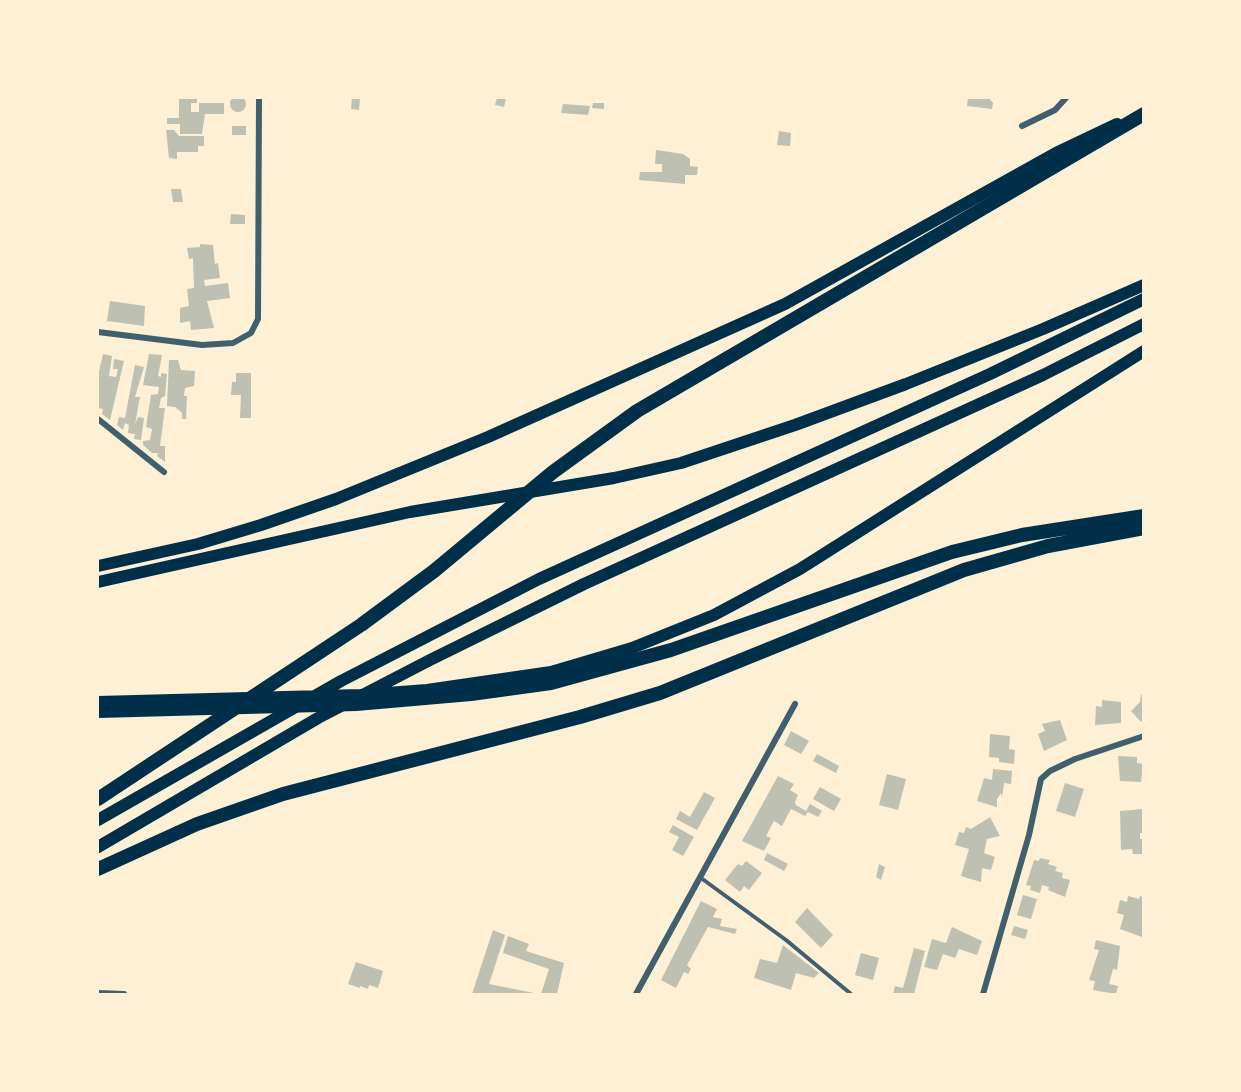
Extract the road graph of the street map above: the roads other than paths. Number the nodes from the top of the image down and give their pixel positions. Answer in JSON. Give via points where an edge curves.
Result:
{"nodes":[{"id":1,"x":260,"y":98,"type":"edge"},
{"id":2,"x":1066,"y":98,"type":"edge"},
{"id":3,"x":1143,"y":114,"type":"edge"},
{"id":4,"x":1022,"y":126,"type":"dead end"},
{"id":5,"x":1143,"y":285,"type":"edge"},
{"id":6,"x":1143,"y":298,"type":"edge"},
{"id":7,"x":1143,"y":324,"type":"edge"},
{"id":8,"x":98,"y":332,"type":"edge"},
{"id":9,"x":1143,"y":351,"type":"edge"},
{"id":10,"x":98,"y":419,"type":"edge"},
{"id":11,"x":164,"y":472,"type":"dead end"},
{"id":12,"x":1143,"y":516,"type":"edge"},
{"id":13,"x":1143,"y":528,"type":"edge"},
{"id":14,"x":98,"y":566,"type":"edge"},
{"id":15,"x":98,"y":582,"type":"edge"},
{"id":16,"x":470,"y":690,"type":"junction"},
{"id":17,"x":98,"y":702,"type":"edge"},
{"id":18,"x":795,"y":704,"type":"dead end"},
{"id":19,"x":98,"y":711,"type":"edge"},
{"id":20,"x":1143,"y":735,"type":"edge"},
{"id":21,"x":98,"y":799,"type":"edge"},
{"id":22,"x":98,"y":820,"type":"edge"},
{"id":23,"x":98,"y":847,"type":"edge"},
{"id":24,"x":98,"y":869,"type":"edge"},
{"id":25,"x":701,"y":878,"type":"junction"},
{"id":26,"x":98,"y":993,"type":"edge"},
{"id":27,"x":124,"y":994,"type":"edge"},
{"id":28,"x":636,"y":994,"type":"edge"},
{"id":29,"x":851,"y":994,"type":"edge"},
{"id":30,"x":983,"y":994,"type":"edge"}],
"edges":[{"from":1,"to":8,"type":"street","via":[[258,320],[251,333],[232,343],[202,345]]},
{"from":2,"to":4,"type":"street","via":[[1055,110]]},
{"from":3,"to":14,"type":"highway","via":[[1056,153],[785,304],[488,437],[372,486],[270,522],[198,544]]},
{"from":3,"to":21,"type":"highway","via":[[637,411],[553,472],[434,571],[361,625]]},
{"from":5,"to":15,"type":"highway","via":[[1004,346],[856,403],[681,463],[410,512]]},
{"from":6,"to":22,"type":"highway","via":[[1000,369],[539,579],[341,681]]},
{"from":7,"to":23,"type":"highway","via":[[430,660],[318,718]]},
{"from":9,"to":16,"type":"highway","via":[[844,542],[734,605],[670,634],[612,654]]},
{"from":10,"to":11,"type":"street"},
{"from":12,"to":16,"type":"highway","via":[[974,546],[642,659],[551,683]]},
{"from":13,"to":24,"type":"highway","via":[[1082,538],[984,563],[906,591],[660,693],[283,794],[197,824]]},
{"from":16,"to":17,"type":"highway"},
{"from":16,"to":19,"type":"highway","via":[[356,704]]},
{"from":18,"to":25,"type":"street"},
{"from":20,"to":30,"type":"street","via":[[1075,759],[1041,779]]},
{"from":25,"to":28,"type":"street"},
{"from":25,"to":29,"type":"lane"},
{"from":26,"to":27,"type":"street"}]}
